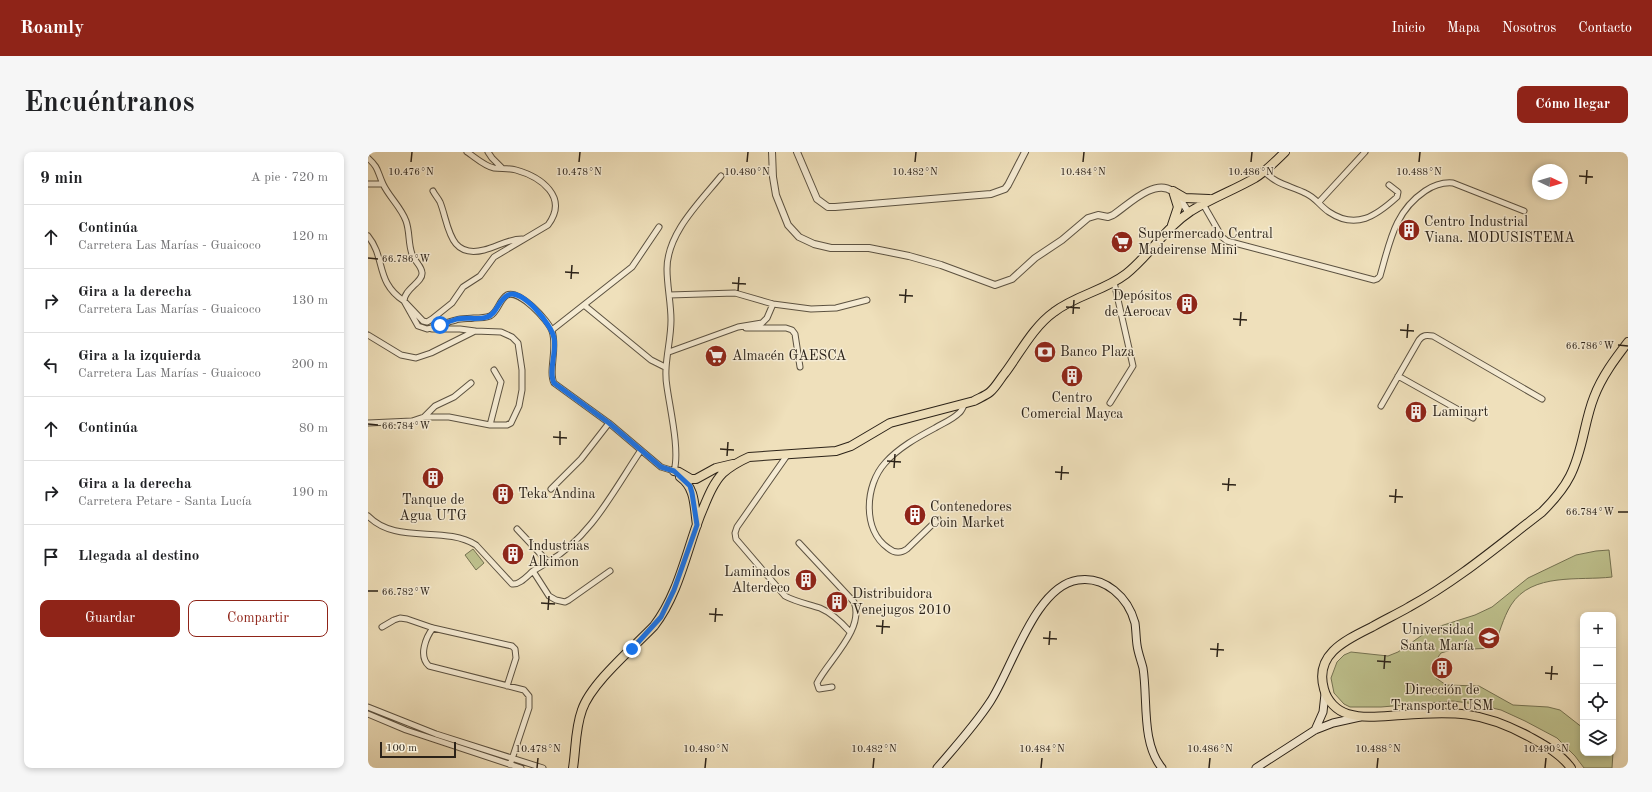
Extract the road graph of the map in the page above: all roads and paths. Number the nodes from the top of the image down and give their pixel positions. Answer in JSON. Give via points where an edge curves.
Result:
{"nodes":[{"id":1,"x":467,"y":152,"type":"edge"},
{"id":2,"x":488,"y":152,"type":"edge"},
{"id":3,"x":772,"y":152,"type":"edge"},
{"id":4,"x":797,"y":152,"type":"edge"},
{"id":5,"x":1025,"y":152,"type":"edge"},
{"id":6,"x":1285,"y":152,"type":"edge"},
{"id":7,"x":1365,"y":152,"type":"edge"},
{"id":8,"x":368,"y":158,"type":"edge"},
{"id":9,"x":502,"y":168,"type":"junction"},
{"id":10,"x":1264,"y":172,"type":"junction"},
{"id":11,"x":721,"y":176,"type":"dead end"},
{"id":12,"x":368,"y":184,"type":"edge"},
{"id":13,"x":383,"y":184,"type":"junction"},
{"id":14,"x":1389,"y":185,"type":"dead end"},
{"id":15,"x":433,"y":191,"type":"dead end"},
{"id":16,"x":1173,"y":192,"type":"junction"},
{"id":17,"x":1212,"y":199,"type":"junction"},
{"id":18,"x":1319,"y":202,"type":"junction"},
{"id":19,"x":1203,"y":204,"type":"junction"},
{"id":20,"x":1524,"y":211,"type":"dead end"},
{"id":21,"x":1189,"y":213,"type":"junction"},
{"id":22,"x":659,"y":227,"type":"dead end"},
{"id":23,"x":1171,"y":227,"type":"junction"},
{"id":24,"x":368,"y":236,"type":"edge"},
{"id":25,"x":523,"y":239,"type":"junction"},
{"id":26,"x":1114,"y":282,"type":"junction"},
{"id":27,"x":669,"y":295,"type":"junction"},
{"id":28,"x":867,"y":300,"type":"dead end"},
{"id":29,"x":404,"y":301,"type":"junction"},
{"id":30,"x":773,"y":304,"type":"junction"},
{"id":31,"x":584,"y":305,"type":"junction"},
{"id":32,"x":735,"y":328,"type":"junction"},
{"id":33,"x":427,"y":329,"type":"junction"},
{"id":34,"x":552,"y":330,"type":"junction"},
{"id":35,"x":475,"y":331,"type":"junction"},
{"id":36,"x":368,"y":335,"type":"edge"},
{"id":37,"x":1628,"y":342,"type":"edge"},
{"id":38,"x":669,"y":352,"type":"junction"},
{"id":39,"x":665,"y":367,"type":"junction"},
{"id":40,"x":800,"y":367,"type":"dead end"},
{"id":41,"x":494,"y":370,"type":"dead end"},
{"id":42,"x":1398,"y":376,"type":"junction"},
{"id":43,"x":471,"y":383,"type":"dead end"},
{"id":44,"x":1542,"y":399,"type":"dead end"},
{"id":45,"x":965,"y":403,"type":"junction"},
{"id":46,"x":1110,"y":403,"type":"dead end"},
{"id":47,"x":1381,"y":406,"type":"dead end"},
{"id":48,"x":424,"y":417,"type":"junction"},
{"id":49,"x":1473,"y":418,"type":"dead end"},
{"id":50,"x":368,"y":423,"type":"edge"},
{"id":51,"x":609,"y":423,"type":"junction"},
{"id":52,"x":490,"y":425,"type":"junction"},
{"id":53,"x":641,"y":450,"type":"junction"},
{"id":54,"x":788,"y":454,"type":"junction"},
{"id":55,"x":736,"y":463,"type":"junction"},
{"id":56,"x":674,"y":471,"type":"junction"},
{"id":57,"x":551,"y":489,"type":"dead end"},
{"id":58,"x":368,"y":516,"type":"edge"},
{"id":59,"x":938,"y":519,"type":"dead end"},
{"id":60,"x":697,"y":525,"type":"junction"},
{"id":61,"x":517,"y":529,"type":"dead end"},
{"id":62,"x":799,"y":543,"type":"dead end"},
{"id":63,"x":548,"y":562,"type":"junction"},
{"id":64,"x":533,"y":571,"type":"junction"},
{"id":65,"x":610,"y":571,"type":"dead end"},
{"id":66,"x":382,"y":627,"type":"dead end"},
{"id":67,"x":433,"y":628,"type":"junction"},
{"id":68,"x":850,"y":632,"type":"junction"},
{"id":69,"x":507,"y":686,"type":"junction"},
{"id":70,"x":832,"y":686,"type":"dead end"},
{"id":71,"x":1325,"y":694,"type":"junction"},
{"id":72,"x":368,"y":707,"type":"edge"},
{"id":73,"x":368,"y":714,"type":"edge"},
{"id":74,"x":1360,"y":717,"type":"junction"},
{"id":75,"x":1314,"y":730,"type":"junction"},
{"id":76,"x":512,"y":758,"type":"junction"},
{"id":77,"x":510,"y":765,"type":"junction"},
{"id":78,"x":521,"y":768,"type":"edge"},
{"id":79,"x":542,"y":768,"type":"edge"},
{"id":80,"x":573,"y":768,"type":"edge"},
{"id":81,"x":937,"y":768,"type":"edge"},
{"id":82,"x":1162,"y":768,"type":"edge"},
{"id":83,"x":1256,"y":768,"type":"edge"},
{"id":84,"x":1571,"y":768,"type":"edge"}],
"edges":[{"from":1,"to":9,"type":"street","via":[[488,166]]},
{"from":2,"to":9,"type":"street"},
{"from":3,"to":16,"type":"street","via":[[776,195],[788,225],[800,237],[831,248],[869,248],[909,256],[995,285],[1012,279],[1088,218],[1113,215],[1144,193],[1156,188],[1166,188]]},
{"from":4,"to":5,"type":"street","via":[[817,199],[828,207],[835,207],[991,194],[1008,185]]},
{"from":6,"to":10,"type":"main road"},
{"from":7,"to":18,"type":"street"},
{"from":8,"to":13,"type":"street","via":[[376,166]]},
{"from":9,"to":25,"type":"street","via":[[530,175],[546,185],[554,196],[552,220]]},
{"from":10,"to":17,"type":"main road"},
{"from":10,"to":18,"type":"street","via":[[1273,179],[1305,192]]},
{"from":11,"to":27,"type":"street","via":[[679,229],[670,245],[667,269]]},
{"from":12,"to":13,"type":"street"},
{"from":13,"to":29,"type":"street","via":[[406,220],[409,248],[422,273],[404,297]]},
{"from":14,"to":18,"type":"street","via":[[1398,192],[1397,197],[1384,209],[1362,220],[1349,221],[1329,212]]},
{"from":15,"to":25,"type":"street","via":[[440,202],[448,231],[462,250],[480,251],[514,239]]},
{"from":16,"to":17,"type":"main road","via":[[1195,200]]},
{"from":16,"to":21,"type":"street"},
{"from":16,"to":23,"type":"main road","via":[[1178,207]]},
{"from":17,"to":19,"type":"main road"},
{"from":19,"to":20,"type":"street","via":[[1222,237],[1227,241],[1374,280],[1380,276],[1392,233],[1400,216],[1413,199],[1434,185],[1453,183]]},
{"from":19,"to":21,"type":"main road"},
{"from":21,"to":23,"type":"main road"},
{"from":22,"to":31,"type":"street","via":[[632,267]]},
{"from":23,"to":26,"type":"main road","via":[[1138,264]]},
{"from":24,"to":29,"type":"street","via":[[374,244],[386,283]]},
{"from":25,"to":29,"type":"street","via":[[494,257],[480,276],[464,287],[452,303],[432,320],[423,321]]},
{"from":26,"to":45,"type":"main road","via":[[1053,312],[1042,322],[990,392]]},
{"from":26,"to":46,"type":"street","via":[[1134,366]]},
{"from":27,"to":30,"type":"street","via":[[735,293]]},
{"from":27,"to":38,"type":"street"},
{"from":28,"to":30,"type":"street","via":[[836,308],[811,309]]},
{"from":29,"to":33,"type":"street","via":[[418,326]]},
{"from":30,"to":32,"type":"street","via":[[762,323]]},
{"from":31,"to":34,"type":"street"},
{"from":31,"to":39,"type":"street","via":[[651,360]]},
{"from":32,"to":38,"type":"street"},
{"from":32,"to":40,"type":"street","via":[[792,330],[795,334]]},
{"from":33,"to":34,"type":"street","via":[[458,319],[489,317],[503,299],[509,294],[515,294],[543,318]]},
{"from":33,"to":35,"type":"street"},
{"from":34,"to":51,"type":"street","via":[[555,347],[552,375],[554,383]]},
{"from":35,"to":36,"type":"street","via":[[416,358],[402,355]]},
{"from":35,"to":52,"type":"street","via":[[501,332],[512,337],[520,350],[522,390],[519,406],[507,425]]},
{"from":37,"to":71,"type":"main road","via":[[1610,365],[1598,387],[1575,464],[1561,491],[1542,512],[1444,586],[1419,602],[1351,637],[1338,647],[1328,656],[1323,666]]},
{"from":38,"to":39,"type":"street"},
{"from":39,"to":56,"type":"street","via":[[676,450]]},
{"from":41,"to":52,"type":"street","via":[[501,382]]},
{"from":42,"to":44,"type":"street","via":[[1422,336],[1433,336]]},
{"from":42,"to":47,"type":"street"},
{"from":42,"to":49,"type":"street"},
{"from":43,"to":48,"type":"street","via":[[454,397],[435,406]]},
{"from":45,"to":54,"type":"main road","via":[[890,423],[851,446],[836,451]]},
{"from":45,"to":59,"type":"street","via":[[954,418],[914,440],[885,462],[878,471],[872,487],[869,504],[870,522],[880,542],[895,553],[907,549]]},
{"from":48,"to":50,"type":"street","via":[[412,421]]},
{"from":48,"to":52,"type":"street","via":[[449,417]]},
{"from":51,"to":53,"type":"street"},
{"from":51,"to":57,"type":"street","via":[[581,459]]},
{"from":53,"to":56,"type":"street","via":[[661,467]]},
{"from":53,"to":63,"type":"street","via":[[591,524],[575,542]]},
{"from":54,"to":55,"type":"main road","via":[[749,457]]},
{"from":54,"to":68,"type":"street","via":[[737,527],[736,539],[785,596],[822,609],[839,620]]},
{"from":55,"to":56,"type":"main road","via":[[716,468],[696,479]]},
{"from":55,"to":60,"type":"main road","via":[[716,481]]},
{"from":56,"to":60,"type":"main road","via":[[690,486]]},
{"from":58,"to":64,"type":"street","via":[[378,524],[396,531],[456,537],[468,541],[476,545],[512,584],[520,582]]},
{"from":60,"to":80,"type":"main road","via":[[674,590],[661,617],[599,683],[584,704],[577,728]]},
{"from":61,"to":63,"type":"street"},
{"from":62,"to":68,"type":"street","via":[[854,602],[856,616]]},
{"from":63,"to":64,"type":"street"},
{"from":64,"to":65,"type":"street","via":[[549,596],[565,602]]},
{"from":66,"to":67,"type":"street","via":[[400,618]]},
{"from":67,"to":69,"type":"street","via":[[424,651],[424,658],[429,666]]},
{"from":67,"to":69,"type":"street","via":[[512,646],[516,658]]},
{"from":68,"to":70,"type":"street","via":[[817,683],[819,689]]},
{"from":69,"to":76,"type":"street","via":[[524,690],[530,702]]},
{"from":71,"to":74,"type":"main road","via":[[1340,711]]},
{"from":71,"to":75,"type":"main road","via":[[1323,712]]},
{"from":72,"to":76,"type":"street","via":[[436,734]]},
{"from":73,"to":77,"type":"street","via":[[406,730]]},
{"from":74,"to":75,"type":"main road"},
{"from":74,"to":84,"type":"main road","via":[[1448,712],[1478,716],[1546,746],[1557,753]]},
{"from":75,"to":83,"type":"main road"},
{"from":76,"to":77,"type":"street"},
{"from":76,"to":79,"type":"street"},
{"from":77,"to":78,"type":"street"},
{"from":81,"to":82,"type":"main road","via":[[990,703],[1025,633],[1049,596],[1059,587],[1072,581],[1090,580],[1112,588],[1126,603],[1131,613],[1143,668],[1149,736],[1155,757]]}]}
